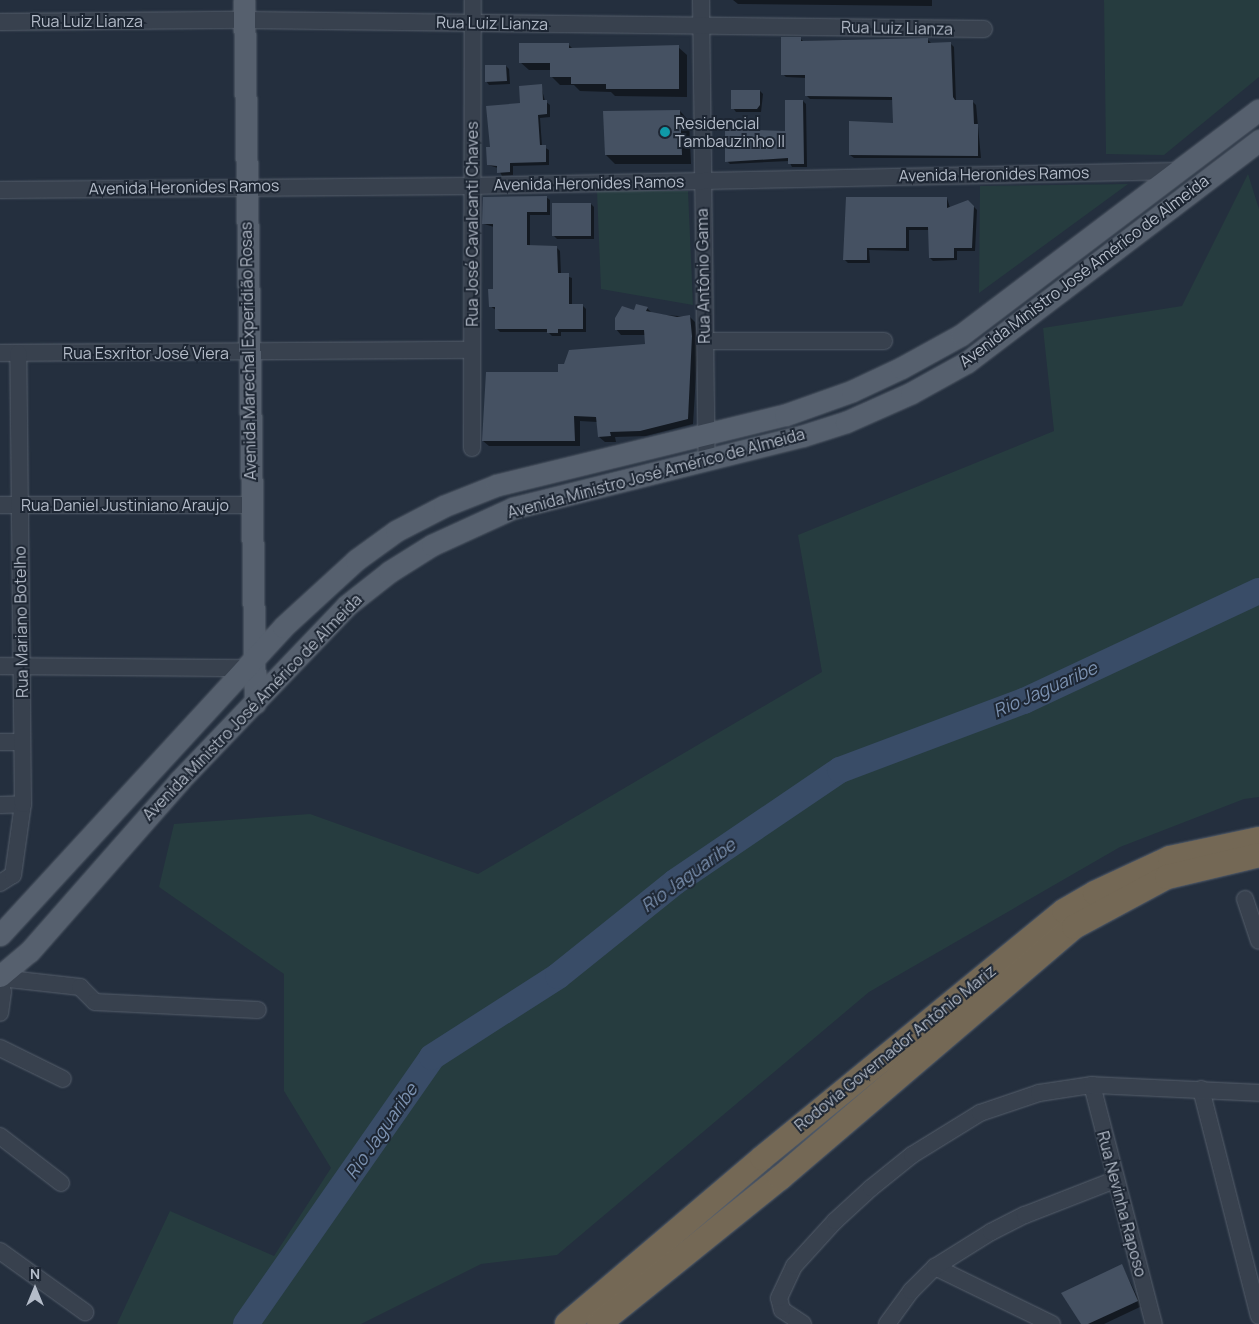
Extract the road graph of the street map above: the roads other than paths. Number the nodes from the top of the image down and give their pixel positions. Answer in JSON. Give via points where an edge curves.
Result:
{"nodes":[{"id":1,"x":473,"y":0,"type":"edge"},
{"id":2,"x":701,"y":0,"type":"edge"},
{"id":3,"x":245,"y":10,"type":"edge"},
{"id":4,"x":0,"y":22,"type":"edge"},
{"id":5,"x":473,"y":23,"type":"junction"},
{"id":6,"x":701,"y":25,"type":"junction"},
{"id":7,"x":984,"y":29,"type":"dead end"},
{"id":8,"x":1259,"y":110,"type":"edge"},
{"id":9,"x":1259,"y":140,"type":"edge"},
{"id":10,"x":1178,"y":171,"type":"junction"},
{"id":11,"x":702,"y":180,"type":"junction"},
{"id":12,"x":246,"y":186,"type":"junction"},
{"id":13,"x":471,"y":186,"type":"junction"},
{"id":14,"x":0,"y":190,"type":"edge"},
{"id":15,"x":705,"y":341,"type":"junction"},
{"id":16,"x":884,"y":341,"type":"dead end"},
{"id":17,"x":472,"y":350,"type":"junction"},
{"id":18,"x":248,"y":352,"type":"junction"},
{"id":19,"x":0,"y":353,"type":"edge"},
{"id":20,"x":18,"y":353,"type":"junction"},
{"id":21,"x":705,"y":436,"type":"junction"},
{"id":22,"x":472,"y":448,"type":"dead end"},
{"id":23,"x":707,"y":461,"type":"junction"},
{"id":24,"x":0,"y":505,"type":"edge"},
{"id":25,"x":20,"y":505,"type":"junction"},
{"id":26,"x":250,"y":505,"type":"junction"},
{"id":27,"x":321,"y":590,"type":"junction"},
{"id":28,"x":346,"y":606,"type":"junction"},
{"id":29,"x":248,"y":664,"type":"junction"},
{"id":30,"x":0,"y":666,"type":"edge"},
{"id":31,"x":22,"y":666,"type":"junction"},
{"id":32,"x":255,"y":703,"type":"junction"},
{"id":33,"x":0,"y":742,"type":"edge"},
{"id":34,"x":22,"y":742,"type":"junction"},
{"id":35,"x":22,"y":804,"type":"junction"},
{"id":36,"x":0,"y":805,"type":"edge"},
{"id":37,"x":1259,"y":839,"type":"edge"},
{"id":38,"x":1259,"y":855,"type":"edge"},
{"id":39,"x":0,"y":883,"type":"edge"},
{"id":40,"x":1244,"y":899,"type":"dead end"},
{"id":41,"x":0,"y":936,"type":"edge"},
{"id":42,"x":1259,"y":941,"type":"edge"},
{"id":43,"x":0,"y":977,"type":"edge"},
{"id":44,"x":0,"y":983,"type":"edge"},
{"id":45,"x":258,"y":1010,"type":"dead end"},
{"id":46,"x":0,"y":1013,"type":"edge"},
{"id":47,"x":0,"y":1048,"type":"edge"},
{"id":48,"x":63,"y":1079,"type":"dead end"},
{"id":49,"x":1092,"y":1085,"type":"junction"},
{"id":50,"x":1201,"y":1089,"type":"junction"},
{"id":51,"x":1259,"y":1093,"type":"edge"},
{"id":52,"x":0,"y":1136,"type":"edge"},
{"id":53,"x":1115,"y":1180,"type":"junction"},
{"id":54,"x":61,"y":1183,"type":"dead end"},
{"id":55,"x":0,"y":1251,"type":"edge"},
{"id":56,"x":935,"y":1267,"type":"junction"},
{"id":57,"x":85,"y":1312,"type":"dead end"},
{"id":58,"x":1259,"y":1316,"type":"edge"},
{"id":59,"x":567,"y":1324,"type":"edge"},
{"id":60,"x":599,"y":1324,"type":"edge"},
{"id":61,"x":803,"y":1324,"type":"edge"},
{"id":62,"x":887,"y":1324,"type":"edge"},
{"id":63,"x":1052,"y":1324,"type":"edge"},
{"id":64,"x":1154,"y":1324,"type":"edge"}],
"edges":[{"from":1,"to":5,"type":"street","name":"Rua José Cavalcanti Chaves"},
{"from":2,"to":6,"type":"street","name":"Rua Antônio Gama"},
{"from":3,"to":4,"type":"street","name":"Rua Luiz Lianza"},
{"from":3,"to":5,"type":"street","name":"Rua Luiz Lianza"},
{"from":3,"to":12,"type":"main road","name":"Avenida Marechal Experidião Rosas"},
{"from":5,"to":6,"type":"street","name":"Rua Luiz Lianza"},
{"from":5,"to":13,"type":"street","name":"Rua José Cavalcanti Chaves"},
{"from":6,"to":7,"type":"street","name":"Rua Luiz Lianza"},
{"from":6,"to":11,"type":"street","name":"Rua Antônio Gama"},
{"from":8,"to":10,"type":"main road","name":"Avenida Ministro José Américo de Almeida"},
{"from":9,"to":23,"type":"main road","name":"Avenida Ministro José Américo de Almeida","via":[[967,362],[911,393],[846,422]]},
{"from":10,"to":11,"type":"street","name":"Avenida Heronides Ramos"},
{"from":10,"to":21,"type":"main road","name":"Avenida Ministro José Américo de Almeida","via":[[961,334],[852,391],[785,415]]},
{"from":11,"to":13,"type":"street","name":"Avenida Heronides Ramos"},
{"from":11,"to":15,"type":"street","name":"Rua Antônio Gama"},
{"from":12,"to":13,"type":"street","name":"Avenida Heronides Ramos"},
{"from":12,"to":14,"type":"street","name":"Avenida Heronides Ramos"},
{"from":12,"to":18,"type":"main road","name":"Avenida Marechal Experidião Rosas"},
{"from":13,"to":17,"type":"street","name":"Rua José Cavalcanti Chaves"},
{"from":15,"to":16,"type":"street"},
{"from":15,"to":21,"type":"street","name":"Rua Antônio Gama"},
{"from":17,"to":18,"type":"street","name":"Rua Esxritor José Viera"},
{"from":17,"to":22,"type":"street","name":"Rua José Cavalcanti Chaves"},
{"from":18,"to":20,"type":"street","name":"Rua Esxritor José Viera"},
{"from":18,"to":26,"type":"main road","name":"Avenida Marechal Experidião Rosas"},
{"from":19,"to":20,"type":"street","name":"Rua Esxritor José Viera"},
{"from":20,"to":25,"type":"street","name":"Rua Mariano Botelho"},
{"from":21,"to":23,"type":"street","name":"Rua Antônio Gama"},
{"from":21,"to":27,"type":"main road","name":"Avenida Ministro José Américo de Almeida","via":[[497,485],[444,506],[396,530]]},
{"from":23,"to":28,"type":"main road","name":"Avenida Ministro José Américo de Almeida","via":[[513,508],[432,545],[364,589]]},
{"from":24,"to":25,"type":"street","name":"Rua Daniel Justiniano Araujo"},
{"from":25,"to":26,"type":"street","name":"Rua Daniel Justiniano Araujo"},
{"from":25,"to":31,"type":"street","name":"Rua Mariano Botelho"},
{"from":26,"to":29,"type":"main road","name":"Avenida Marechal Experidião Rosas"},
{"from":27,"to":28,"type":"main road","via":[[328,605],[336,608]]},
{"from":27,"to":29,"type":"main road","name":"Avenida Ministro José Américo de Almeida"},
{"from":28,"to":32,"type":"main road","name":"Avenida Ministro José Américo de Almeida"},
{"from":29,"to":31,"type":"street"},
{"from":29,"to":32,"type":"main road","name":"Avenida Marechal Experidião Rosas"},
{"from":29,"to":41,"type":"main road","name":"Avenida Ministro José Américo de Almeida"},
{"from":30,"to":31,"type":"street"},
{"from":31,"to":34,"type":"street","name":"Rua Mariano Botelho"},
{"from":32,"to":43,"type":"main road","name":"Avenida Ministro José Américo de Almeida","via":[[180,780],[29,952]]},
{"from":33,"to":34,"type":"street"},
{"from":34,"to":35,"type":"street","name":"Rua Mariano Botelho"},
{"from":35,"to":36,"type":"street"},
{"from":35,"to":39,"type":"street","name":"Rua Mariano Botelho","via":[[12,875]]},
{"from":37,"to":59,"type":"highway","name":"Rodovia Governador Antônio Mariz","via":[[1170,858],[1064,911],[762,1158]]},
{"from":38,"to":60,"type":"highway","name":"Rodovia Governador Antônio Mariz","via":[[1167,877],[1074,927],[788,1172]]},
{"from":40,"to":42,"type":"street"},
{"from":43,"to":45,"type":"street","via":[[18,983],[74,985],[95,1002]]},
{"from":44,"to":46,"type":"street","via":[[3,992]]},
{"from":47,"to":48,"type":"street"},
{"from":49,"to":50,"type":"street"},
{"from":49,"to":53,"type":"street","name":"Rua Nevinha Raposo"},
{"from":49,"to":61,"type":"street","via":[[1039,1093],[980,1113],[912,1155],[871,1188],[835,1220],[794,1266],[779,1298],[782,1310]]},
{"from":50,"to":51,"type":"street"},
{"from":50,"to":58,"type":"street"},
{"from":52,"to":54,"type":"street"},
{"from":53,"to":56,"type":"street","via":[[991,1232]]},
{"from":53,"to":64,"type":"street","name":"Rua Nevinha Raposo"},
{"from":55,"to":57,"type":"street"},
{"from":56,"to":62,"type":"street","via":[[911,1291]]},
{"from":56,"to":63,"type":"street"}]}
